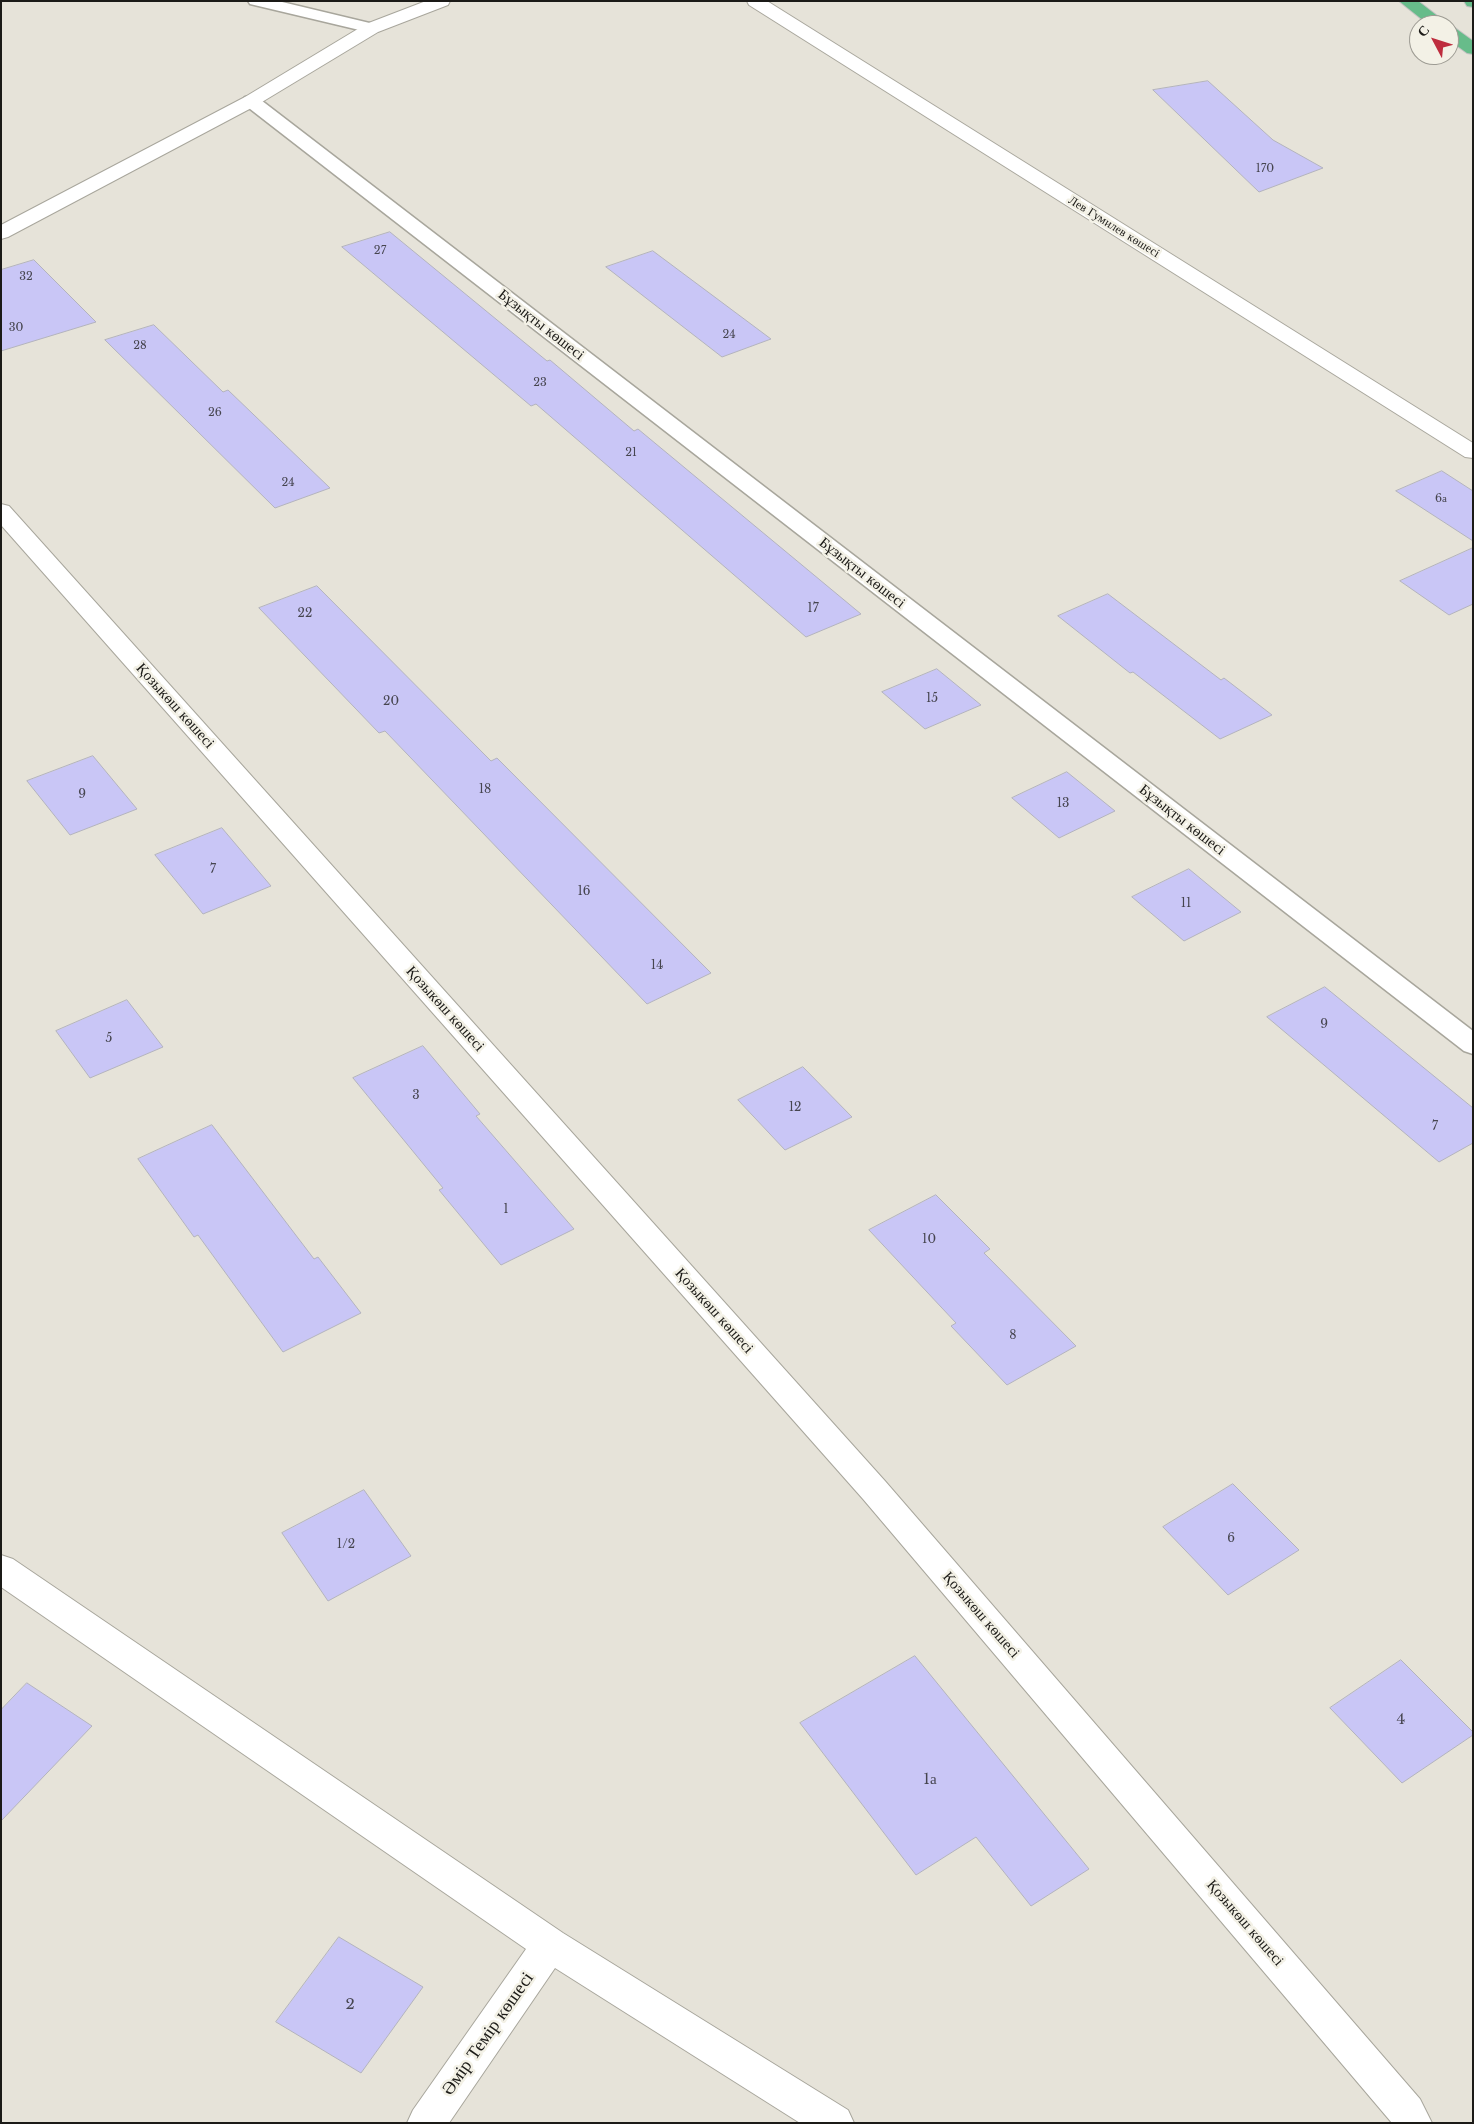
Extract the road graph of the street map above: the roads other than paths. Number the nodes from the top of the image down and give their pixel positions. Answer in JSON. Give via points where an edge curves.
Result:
{"nodes":[{"id":1,"x":256,"y":1,"type":"edge"},
{"id":2,"x":442,"y":1,"type":"edge"},
{"id":3,"x":755,"y":1,"type":"edge"},
{"id":4,"x":1407,"y":1,"type":"edge"},
{"id":5,"x":1426,"y":15,"type":"edge"},
{"id":6,"x":372,"y":28,"type":"junction"},
{"id":7,"x":1459,"y":39,"type":"edge"},
{"id":8,"x":1473,"y":49,"type":"edge"},
{"id":9,"x":250,"y":101,"type":"junction"},
{"id":10,"x":1,"y":233,"type":"edge"},
{"id":11,"x":1473,"y":452,"type":"edge"},
{"id":12,"x":1,"y":511,"type":"edge"},
{"id":13,"x":1473,"y":1045,"type":"edge"},
{"id":14,"x":1,"y":1569,"type":"edge"},
{"id":15,"x":550,"y":1945,"type":"junction"},
{"id":16,"x":426,"y":2123,"type":"edge"},
{"id":17,"x":834,"y":2123,"type":"edge"},
{"id":18,"x":1413,"y":2123,"type":"edge"}],
"edges":[{"from":1,"to":6,"type":"lane"},
{"from":2,"to":6,"type":"street"},
{"from":3,"to":11,"type":"street","name":"Лев Гумилев көшесі"},
{"from":4,"to":5,"type":"highway"},
{"from":6,"to":9,"type":"street"},
{"from":7,"to":8,"type":"highway"},
{"from":9,"to":10,"type":"street"},
{"from":9,"to":13,"type":"lane","name":"Бұзықты көшесі"},
{"from":12,"to":18,"type":"street","name":"Қозыкөш көшесі","via":[[874,1490],[1407,2112]]},
{"from":14,"to":15,"type":"street"},
{"from":15,"to":16,"type":"street","name":"Әмір Темір көшесі"},
{"from":15,"to":17,"type":"street"}]}
